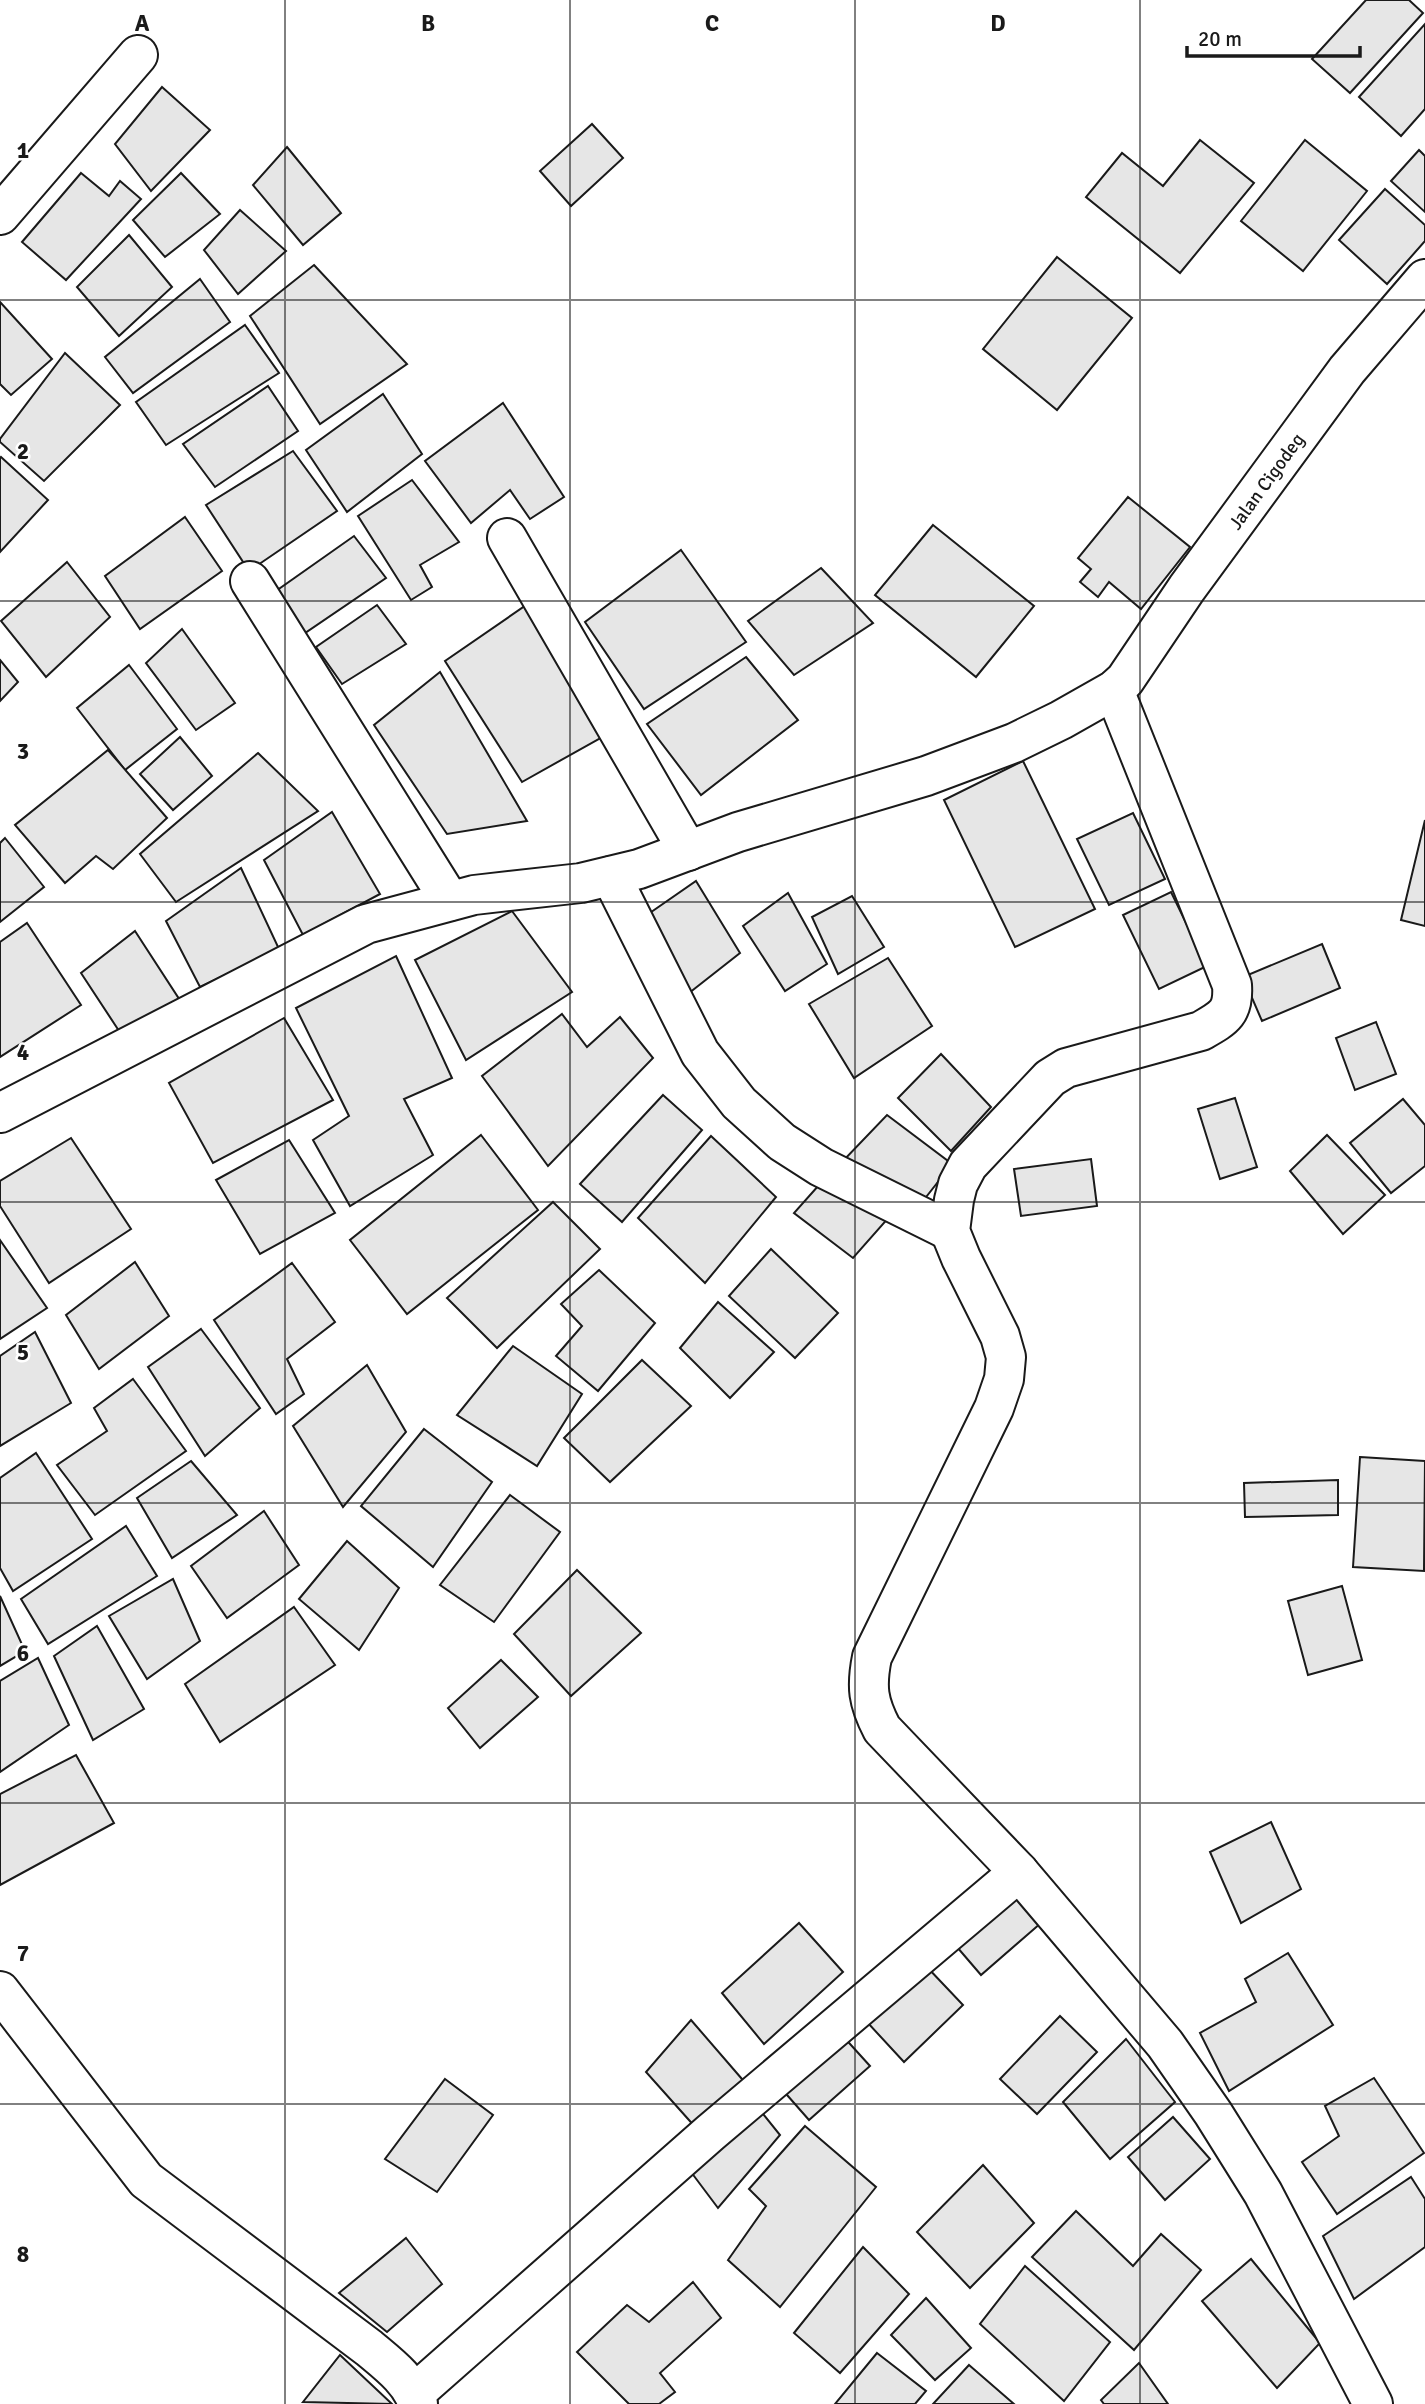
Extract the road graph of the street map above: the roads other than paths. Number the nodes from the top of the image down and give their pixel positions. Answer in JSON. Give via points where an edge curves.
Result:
{"nodes":[{"id":1,"x":138,"y":55,"type":"dead end"},
{"id":2,"x":0,"y":215,"type":"edge"},
{"id":3,"x":1425,"y":279,"type":"edge"},
{"id":4,"x":506,"y":538,"type":"dead end"},
{"id":5,"x":250,"y":581,"type":"dead end"},
{"id":6,"x":1114,"y":690,"type":"junction"},
{"id":7,"x":688,"y":851,"type":"junction"},
{"id":8,"x":611,"y":876,"type":"junction"},
{"id":9,"x":450,"y":901,"type":"junction"},
{"id":10,"x":0,"y":1113,"type":"edge"},
{"id":11,"x":950,"y":1231,"type":"junction"},
{"id":12,"x":1019,"y":1872,"type":"junction"},
{"id":13,"x":0,"y":1991,"type":"edge"},
{"id":14,"x":416,"y":2399,"type":"edge"},
{"id":15,"x":1373,"y":2404,"type":"edge"}],
"edges":[{"from":1,"to":2,"type":"street"},
{"from":3,"to":6,"type":"street","name":"Jalan Cigodeg","via":[[1347,370]]},
{"from":4,"to":7,"type":"street"},
{"from":5,"to":9,"type":"street"},
{"from":6,"to":7,"type":"street","via":[[1001,748]]},
{"from":6,"to":11,"type":"street","via":[[1232,985],[1233,1002],[1221,1020],[1201,1031],[1066,1068],[1050,1078],[968,1166],[958,1184]]},
{"from":7,"to":8,"type":"street"},
{"from":8,"to":9,"type":"street"},
{"from":8,"to":11,"type":"street","via":[[700,1053],[739,1103],[782,1142],[821,1167]]},
{"from":9,"to":10,"type":"street","via":[[366,924]]},
{"from":11,"to":12,"type":"street","via":[[1000,1336],[1006,1357],[1004,1379],[872,1657],[870,1706],[882,1729]]},
{"from":12,"to":14,"type":"street","via":[[710,2133]]},
{"from":12,"to":15,"type":"street","via":[[1166,2044],[1213,2113],[1263,2193]]},
{"from":13,"to":14,"type":"street","via":[[146,2180],[369,2348],[395,2370]]}]}
